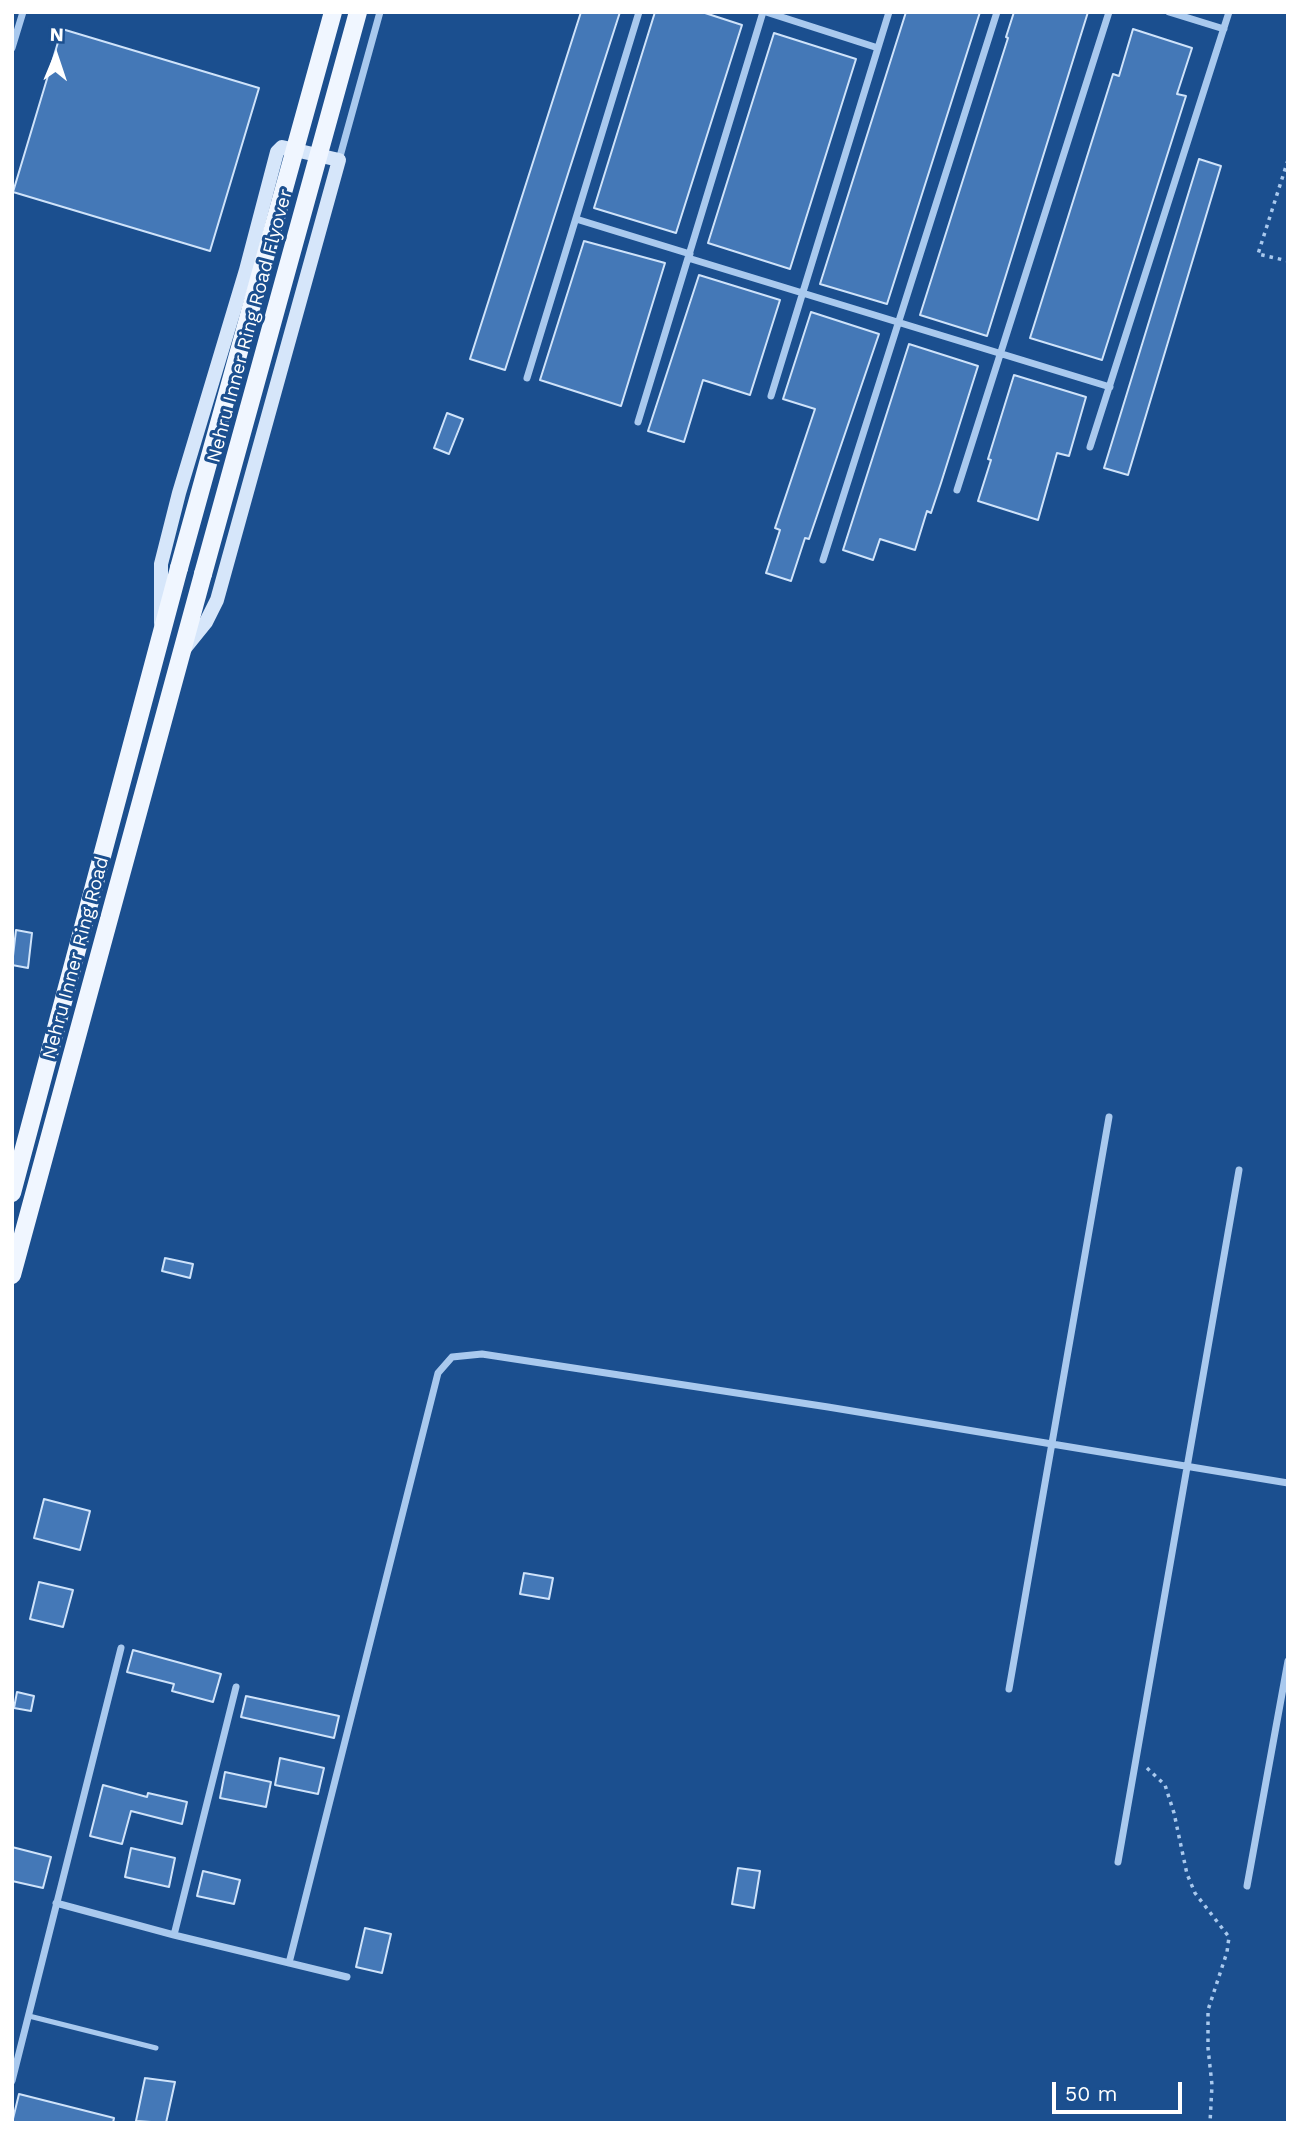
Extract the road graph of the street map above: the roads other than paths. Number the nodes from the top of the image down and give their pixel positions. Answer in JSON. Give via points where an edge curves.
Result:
{"nodes":[{"id":1,"x":23,"y":12,"type":"edge"},
{"id":2,"x":332,"y":12,"type":"edge"},
{"id":3,"x":358,"y":12,"type":"edge"},
{"id":4,"x":380,"y":12,"type":"edge"},
{"id":5,"x":639,"y":12,"type":"edge"},
{"id":6,"x":764,"y":12,"type":"edge"},
{"id":7,"x":889,"y":12,"type":"edge"},
{"id":8,"x":997,"y":12,"type":"edge"},
{"id":9,"x":1109,"y":12,"type":"edge"},
{"id":10,"x":1169,"y":12,"type":"edge"},
{"id":11,"x":1229,"y":12,"type":"edge"},
{"id":12,"x":1224,"y":29,"type":"junction"},
{"id":13,"x":12,"y":48,"type":"edge"},
{"id":14,"x":878,"y":48,"type":"junction"},
{"id":15,"x":339,"y":160,"type":"junction"},
{"id":16,"x":576,"y":219,"type":"junction"},
{"id":17,"x":689,"y":256,"type":"junction"},
{"id":18,"x":802,"y":291,"type":"junction"},
{"id":19,"x":899,"y":321,"type":"junction"},
{"id":20,"x":1001,"y":352,"type":"junction"},
{"id":21,"x":527,"y":378,"type":"dead end"},
{"id":22,"x":1110,"y":387,"type":"junction"},
{"id":23,"x":771,"y":396,"type":"dead end"},
{"id":24,"x":638,"y":422,"type":"dead end"},
{"id":25,"x":1090,"y":447,"type":"dead end"},
{"id":26,"x":957,"y":490,"type":"dead end"},
{"id":27,"x":823,"y":560,"type":"dead end"},
{"id":28,"x":161,"y":635,"type":"junction"},
{"id":29,"x":182,"y":652,"type":"junction"},
{"id":30,"x":122,"y":789,"type":"junction"},
{"id":31,"x":142,"y":795,"type":"junction"},
{"id":32,"x":1109,"y":1117,"type":"dead end"},
{"id":33,"x":15,"y":1169,"type":"edge"},
{"id":34,"x":1239,"y":1170,"type":"dead end"},
{"id":35,"x":12,"y":1193,"type":"edge"},
{"id":36,"x":12,"y":1275,"type":"edge"},
{"id":37,"x":1052,"y":1444,"type":"junction"},
{"id":38,"x":1188,"y":1466,"type":"junction"},
{"id":39,"x":1288,"y":1483,"type":"edge"},
{"id":40,"x":121,"y":1648,"type":"dead end"},
{"id":41,"x":1288,"y":1661,"type":"edge"},
{"id":42,"x":236,"y":1687,"type":"dead end"},
{"id":43,"x":1009,"y":1689,"type":"dead end"},
{"id":44,"x":1118,"y":1863,"type":"dead end"},
{"id":45,"x":1247,"y":1886,"type":"dead end"},
{"id":46,"x":56,"y":1903,"type":"junction"},
{"id":47,"x":174,"y":1935,"type":"junction"},
{"id":48,"x":289,"y":1963,"type":"junction"},
{"id":49,"x":347,"y":1977,"type":"dead end"},
{"id":50,"x":29,"y":2016,"type":"junction"},
{"id":51,"x":156,"y":2048,"type":"dead end"},
{"id":52,"x":12,"y":2081,"type":"edge"}],
"edges":[{"from":1,"to":13,"type":"street"},
{"from":2,"to":28,"type":"main road","name":"Nehru Inner Ring Road Flyover","bridge":true},
{"from":3,"to":29,"type":"main road","name":"Nehru Inner Ring Road Flyover","bridge":true},
{"from":4,"to":15,"type":"street"},
{"from":5,"to":16,"type":"street"},
{"from":6,"to":14,"type":"street"},
{"from":6,"to":17,"type":"street"},
{"from":7,"to":14,"type":"street"},
{"from":8,"to":19,"type":"street"},
{"from":9,"to":20,"type":"street"},
{"from":10,"to":12,"type":"street"},
{"from":11,"to":12,"type":"street"},
{"from":12,"to":22,"type":"street"},
{"from":14,"to":18,"type":"street"},
{"from":15,"to":28,"type":"street","via":[[282,147],[277,152],[161,564]]},
{"from":15,"to":29,"type":"street","via":[[217,600]]},
{"from":16,"to":17,"type":"street"},
{"from":16,"to":21,"type":"street"},
{"from":17,"to":18,"type":"street"},
{"from":17,"to":24,"type":"street"},
{"from":18,"to":19,"type":"street"},
{"from":18,"to":23,"type":"street"},
{"from":19,"to":20,"type":"street"},
{"from":19,"to":27,"type":"street"},
{"from":20,"to":22,"type":"street"},
{"from":20,"to":26,"type":"street"},
{"from":22,"to":25,"type":"street"},
{"from":28,"to":30,"type":"main road","name":"Nehru Inner Ring Road"},
{"from":29,"to":31,"type":"main road","name":"Nehru Inner Ring Road"},
{"from":30,"to":31,"type":"main road"},
{"from":30,"to":33,"type":"main road","name":"Nehru Inner Ring Road"},
{"from":31,"to":36,"type":"main road","name":"Nehru Inner Ring Road"},
{"from":32,"to":37,"type":"street"},
{"from":33,"to":35,"type":"main road","name":"Nehru Inner Ring Road"},
{"from":34,"to":38,"type":"street"},
{"from":37,"to":38,"type":"street"},
{"from":37,"to":43,"type":"street"},
{"from":37,"to":48,"type":"street","via":[[482,1354],[452,1357],[438,1373]]},
{"from":38,"to":39,"type":"street"},
{"from":38,"to":44,"type":"street"},
{"from":40,"to":46,"type":"street"},
{"from":41,"to":45,"type":"street"},
{"from":42,"to":47,"type":"street"},
{"from":46,"to":47,"type":"street"},
{"from":46,"to":50,"type":"street"},
{"from":47,"to":48,"type":"street"},
{"from":48,"to":49,"type":"street"},
{"from":50,"to":51,"type":"lane"},
{"from":50,"to":52,"type":"street"}]}
